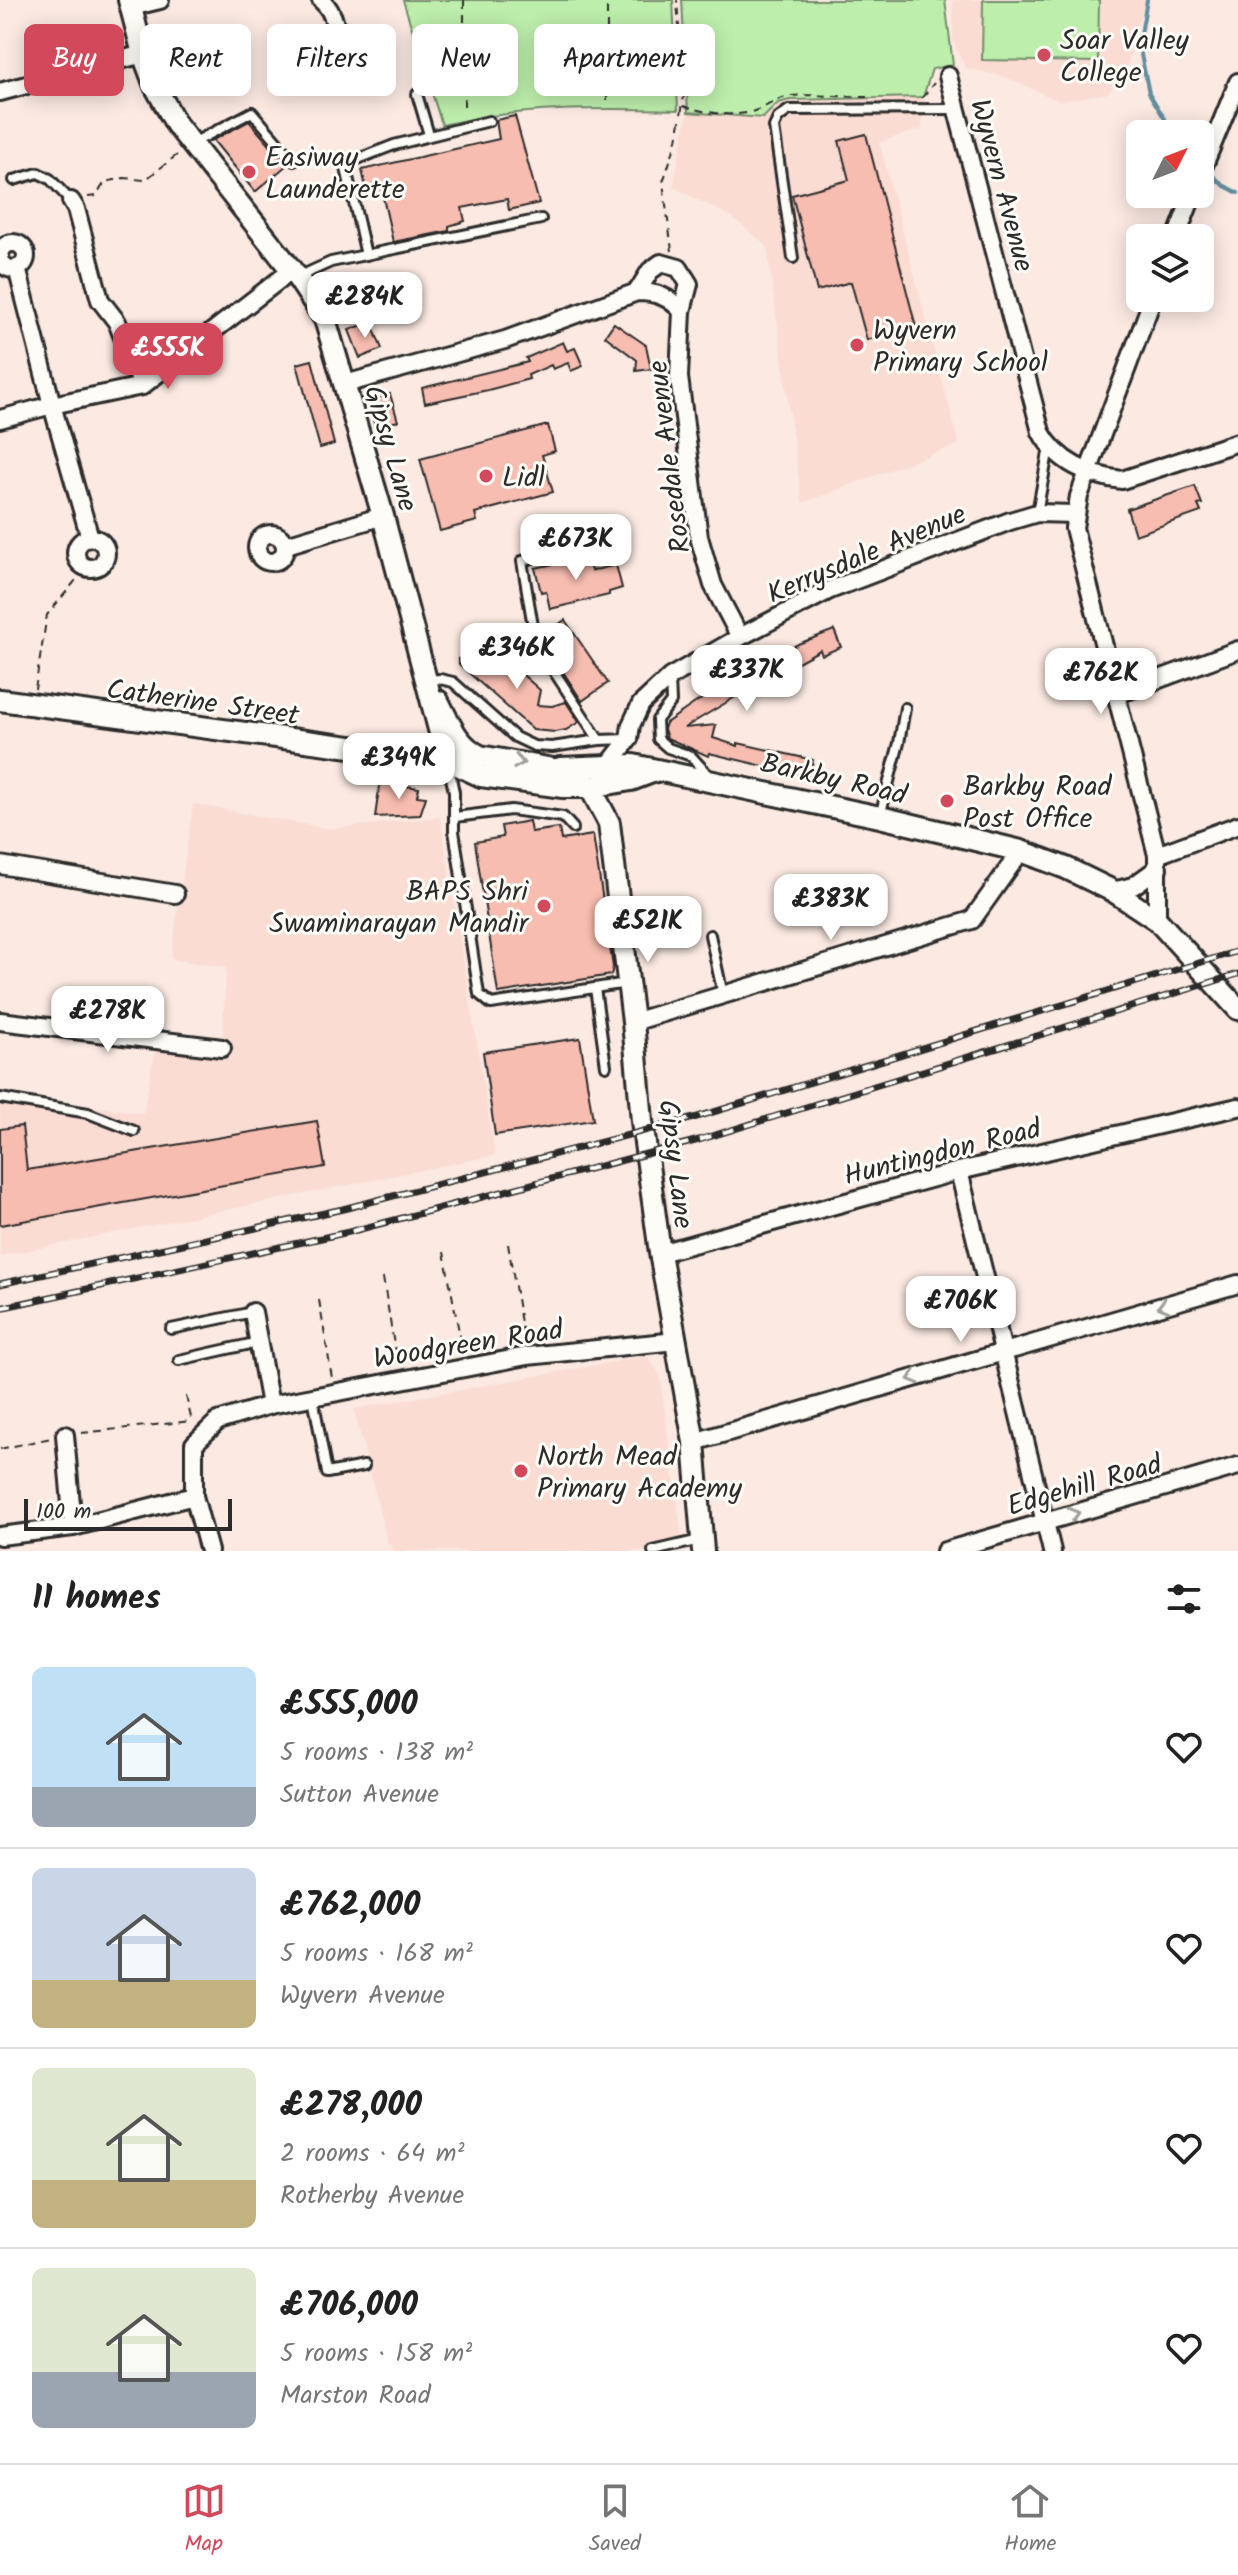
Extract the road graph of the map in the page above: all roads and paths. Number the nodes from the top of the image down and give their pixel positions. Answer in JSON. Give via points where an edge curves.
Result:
{"nodes":[{"id":1,"x":160,"y":0,"type":"edge"},
{"id":2,"x":321,"y":0,"type":"edge"},
{"id":3,"x":464,"y":0,"type":"edge"},
{"id":4,"x":607,"y":0,"type":"edge"},
{"id":5,"x":677,"y":0,"type":"edge"},
{"id":6,"x":130,"y":4,"type":"edge"},
{"id":7,"x":334,"y":24,"type":"edge"},
{"id":8,"x":140,"y":42,"type":"edge"},
{"id":9,"x":140,"y":55,"type":"edge"},
{"id":10,"x":948,"y":76,"type":"dead end"},
{"id":11,"x":1238,"y":82,"type":"edge"},
{"id":12,"x":0,"y":92,"type":"edge"},
{"id":13,"x":160,"y":96,"type":"edge"},
{"id":14,"x":418,"y":96,"type":"edge"},
{"id":15,"x":607,"y":100,"type":"dead end"},
{"id":16,"x":1233,"y":105,"type":"edge"},
{"id":17,"x":956,"y":109,"type":"junction"},
{"id":18,"x":464,"y":111,"type":"dead end"},
{"id":19,"x":489,"y":121,"type":"dead end"},
{"id":20,"x":429,"y":135,"type":"junction"},
{"id":21,"x":1214,"y":141,"type":"edge"},
{"id":22,"x":184,"y":149,"type":"junction"},
{"id":23,"x":294,"y":161,"type":"dead end"},
{"id":24,"x":14,"y":180,"type":"dead end"},
{"id":25,"x":71,"y":201,"type":"junction"},
{"id":26,"x":541,"y":219,"type":"dead end"},
{"id":27,"x":2,"y":243,"type":"edge"},
{"id":28,"x":366,"y":255,"type":"junction"},
{"id":29,"x":793,"y":258,"type":"dead end"},
{"id":30,"x":669,"y":265,"type":"junction"},
{"id":31,"x":294,"y":274,"type":"junction"},
{"id":32,"x":637,"y":292,"type":"junction"},
{"id":33,"x":682,"y":311,"type":"junction"},
{"id":34,"x":1148,"y":312,"type":"edge"},
{"id":35,"x":345,"y":384,"type":"junction"},
{"id":36,"x":142,"y":386,"type":"junction"},
{"id":37,"x":52,"y":405,"type":"junction"},
{"id":38,"x":0,"y":419,"type":"edge"},
{"id":39,"x":1238,"y":442,"type":"edge"},
{"id":40,"x":1049,"y":447,"type":"junction"},
{"id":41,"x":1088,"y":472,"type":"junction"},
{"id":42,"x":1037,"y":513,"type":"junction"},
{"id":43,"x":1075,"y":514,"type":"junction"},
{"id":44,"x":383,"y":516,"type":"junction"},
{"id":45,"x":591,"y":541,"type":"dead end"},
{"id":46,"x":286,"y":545,"type":"dead end"},
{"id":47,"x":86,"y":568,"type":"joint"},
{"id":48,"x":740,"y":637,"type":"junction"},
{"id":49,"x":1238,"y":650,"type":"edge"},
{"id":50,"x":670,"y":677,"type":"junction"},
{"id":51,"x":427,"y":680,"type":"junction"},
{"id":52,"x":1116,"y":695,"type":"junction"},
{"id":53,"x":0,"y":700,"type":"edge"},
{"id":54,"x":32,"y":706,"type":"junction"},
{"id":55,"x":905,"y":708,"type":"dead end"},
{"id":56,"x":433,"y":715,"type":"junction"},
{"id":57,"x":629,"y":739,"type":"junction"},
{"id":58,"x":599,"y":740,"type":"junction"},
{"id":59,"x":397,"y":755,"type":"junction"},
{"id":60,"x":480,"y":756,"type":"junction"},
{"id":61,"x":447,"y":760,"type":"junction"},
{"id":62,"x":610,"y":764,"type":"junction"},
{"id":63,"x":560,"y":768,"type":"junction"},
{"id":64,"x":655,"y":771,"type":"junction"},
{"id":65,"x":631,"y":780,"type":"junction"},
{"id":66,"x":714,"y":780,"type":"junction"},
{"id":67,"x":590,"y":787,"type":"junction"},
{"id":68,"x":607,"y":816,"type":"junction"},
{"id":69,"x":455,"y":817,"type":"junction"},
{"id":70,"x":880,"y":817,"type":"junction"},
{"id":71,"x":1238,"y":825,"type":"edge"},
{"id":72,"x":573,"y":828,"type":"dead end"},
{"id":73,"x":1021,"y":851,"type":"junction"},
{"id":74,"x":1158,"y":862,"type":"junction"},
{"id":75,"x":0,"y":865,"type":"edge"},
{"id":76,"x":1113,"y":891,"type":"junction"},
{"id":77,"x":175,"y":894,"type":"dead end"},
{"id":78,"x":1157,"y":920,"type":"junction"},
{"id":79,"x":710,"y":935,"type":"dead end"},
{"id":80,"x":628,"y":983,"type":"junction"},
{"id":81,"x":595,"y":988,"type":"junction"},
{"id":82,"x":723,"y":995,"type":"junction"},
{"id":83,"x":1238,"y":1009,"type":"edge"},
{"id":84,"x":0,"y":1021,"type":"edge"},
{"id":85,"x":633,"y":1022,"type":"junction"},
{"id":86,"x":222,"y":1048,"type":"dead end"},
{"id":87,"x":606,"y":1066,"type":"dead end"},
{"id":88,"x":0,"y":1098,"type":"edge"},
{"id":89,"x":1238,"y":1107,"type":"edge"},
{"id":90,"x":134,"y":1131,"type":"dead end"},
{"id":91,"x":959,"y":1171,"type":"junction"},
{"id":92,"x":508,"y":1244,"type":"dead end"},
{"id":93,"x":444,"y":1252,"type":"dead end"},
{"id":94,"x":660,"y":1253,"type":"junction"},
{"id":95,"x":383,"y":1278,"type":"dead end"},
{"id":96,"x":1238,"y":1284,"type":"edge"},
{"id":97,"x":319,"y":1300,"type":"dead end"},
{"id":98,"x":253,"y":1312,"type":"joint"},
{"id":99,"x":171,"y":1329,"type":"dead end"},
{"id":100,"x":676,"y":1341,"type":"junction"},
{"id":101,"x":259,"y":1342,"type":"junction"},
{"id":102,"x":1001,"y":1353,"type":"junction"},
{"id":103,"x":527,"y":1356,"type":"junction"},
{"id":104,"x":179,"y":1360,"type":"dead end"},
{"id":105,"x":466,"y":1368,"type":"junction"},
{"id":106,"x":400,"y":1380,"type":"junction"},
{"id":107,"x":335,"y":1393,"type":"junction"},
{"id":108,"x":186,"y":1396,"type":"dead end"},
{"id":109,"x":313,"y":1397,"type":"junction"},
{"id":110,"x":270,"y":1405,"type":"junction"},
{"id":111,"x":192,"y":1421,"type":"junction"},
{"id":112,"x":65,"y":1435,"type":"junction"},
{"id":113,"x":694,"y":1442,"type":"junction"},
{"id":114,"x":194,"y":1444,"type":"junction"},
{"id":115,"x":0,"y":1449,"type":"edge"},
{"id":116,"x":364,"y":1466,"type":"dead end"},
{"id":117,"x":1238,"y":1466,"type":"edge"},
{"id":118,"x":194,"y":1496,"type":"junction"},
{"id":119,"x":1044,"y":1523,"type":"junction"},
{"id":120,"x":73,"y":1527,"type":"junction"},
{"id":121,"x":0,"y":1536,"type":"edge"},
{"id":122,"x":702,"y":1546,"type":"edge"},
{"id":123,"x":209,"y":1551,"type":"edge"},
{"id":124,"x":653,"y":1551,"type":"edge"},
{"id":125,"x":945,"y":1551,"type":"edge"},
{"id":126,"x":1052,"y":1551,"type":"edge"}],
"edges":[{"from":1,"to":6,"type":"street"},
{"from":2,"to":7,"type":"street","via":[[330,8]]},
{"from":3,"to":18,"type":"path"},
{"from":4,"to":15,"type":"path"},
{"from":5,"to":30,"type":"path","via":[[684,96],[663,182],[673,246]]},
{"from":6,"to":8,"type":"street","name":"Gipsy Lane"},
{"from":9,"to":12,"type":"street"},
{"from":10,"to":17,"type":"street","name":"Wyvern Avenue"},
{"from":11,"to":16,"type":"street"},
{"from":13,"to":22,"type":"street","name":"Gipsy Lane"},
{"from":14,"to":20,"type":"lane"},
{"from":16,"to":21,"type":"street"},
{"from":17,"to":29,"type":"lane","via":[[789,110],[778,118],[774,127]]},
{"from":17,"to":40,"type":"street","name":"Wyvern Avenue"},
{"from":19,"to":20,"type":"lane"},
{"from":20,"to":28,"type":"lane","via":[[345,164]]},
{"from":22,"to":23,"type":"lane","via":[[252,112]]},
{"from":22,"to":25,"type":"path","via":[[145,180],[105,182],[96,196]]},
{"from":22,"to":31,"type":"street","name":"Gipsy Lane"},
{"from":24,"to":25,"type":"lane","via":[[38,173]]},
{"from":25,"to":36,"type":"street","via":[[100,300],[117,322]]},
{"from":26,"to":28,"type":"lane"},
{"from":27,"to":37,"type":"street","via":[[2,263],[17,268]]},
{"from":28,"to":31,"type":"lane"},
{"from":30,"to":32,"type":"street","via":[[661,263],[650,271]]},
{"from":30,"to":33,"type":"street","name":"Rosedale Avenue","via":[[679,268],[689,284]]},
{"from":31,"to":35,"type":"street","name":"Gipsy Lane","via":[[325,319]]},
{"from":31,"to":36,"type":"street"},
{"from":32,"to":33,"type":"street","via":[[670,298]]},
{"from":32,"to":35,"type":"street","via":[[505,340]]},
{"from":33,"to":48,"type":"street","name":"Rosedale Avenue","via":[[679,377],[699,537],[713,585]]},
{"from":34,"to":41,"type":"street"},
{"from":35,"to":44,"type":"street","name":"Gipsy Lane"},
{"from":36,"to":37,"type":"street"},
{"from":37,"to":38,"type":"street"},
{"from":37,"to":47,"type":"street","via":[[90,538],[76,551]]},
{"from":39,"to":41,"type":"street","via":[[1122,480]]},
{"from":40,"to":41,"type":"street"},
{"from":40,"to":42,"type":"lane"},
{"from":41,"to":43,"type":"street"},
{"from":42,"to":43,"type":"street","name":"Kerrysdale Avenue"},
{"from":42,"to":48,"type":"street","name":"Kerrysdale Avenue","via":[[830,590]]},
{"from":43,"to":52,"type":"street","via":[[1079,551]]},
{"from":44,"to":46,"type":"street"},
{"from":44,"to":51,"type":"street","name":"Gipsy Lane","via":[[402,559]]},
{"from":45,"to":58,"type":"lane","via":[[522,561],[536,644]]},
{"from":47,"to":54,"type":"path","via":[[47,615]]},
{"from":48,"to":50,"type":"street","name":"Kerrysdale Avenue"},
{"from":49,"to":52,"type":"street"},
{"from":50,"to":57,"type":"street","name":"Kerrysdale Avenue","via":[[641,704]]},
{"from":50,"to":66,"type":"lane","via":[[671,702],[657,720],[658,739],[691,756]]},
{"from":51,"to":56,"type":"street","name":"Gipsy Lane"},
{"from":51,"to":58,"type":"lane","via":[[453,682],[515,737],[534,746]]},
{"from":51,"to":60,"type":"street","name":"Gipsy Lane","via":[[460,743]]},
{"from":52,"to":74,"type":"street"},
{"from":53,"to":54,"type":"street","name":"Catherine Street"},
{"from":54,"to":59,"type":"street","name":"Catherine Street"},
{"from":55,"to":70,"type":"lane"},
{"from":56,"to":59,"type":"street","via":[[423,738]]},
{"from":56,"to":61,"type":"street","name":"Gipsy Lane"},
{"from":57,"to":58,"type":"lane"},
{"from":57,"to":62,"type":"street","name":"Kerrysdale Avenue"},
{"from":57,"to":64,"type":"street"},
{"from":59,"to":61,"type":"street","name":"Catherine Street"},
{"from":60,"to":61,"type":"street"},
{"from":60,"to":63,"type":"street","name":"Gipsy Lane","one_way":true},
{"from":61,"to":67,"type":"street","via":[[481,776]]},
{"from":61,"to":69,"type":"lane"},
{"from":62,"to":63,"type":"street"},
{"from":62,"to":64,"type":"street"},
{"from":62,"to":67,"type":"street","name":"Kerrysdale Avenue"},
{"from":63,"to":67,"type":"street","name":"Gipsy Lane"},
{"from":64,"to":65,"type":"street","name":"Barkby Road"},
{"from":64,"to":66,"type":"street","name":"Barkby Road"},
{"from":65,"to":67,"type":"street","name":"Barkby Road"},
{"from":65,"to":68,"type":"street"},
{"from":66,"to":70,"type":"street","name":"Barkby Road"},
{"from":67,"to":68,"type":"street","name":"Gipsy Lane"},
{"from":68,"to":80,"type":"street","name":"Gipsy Lane"},
{"from":69,"to":72,"type":"lane","via":[[511,810],[563,817]]},
{"from":69,"to":81,"type":"lane","via":[[482,998],[491,1004]]},
{"from":70,"to":73,"type":"street","name":"Barkby Road"},
{"from":71,"to":74,"type":"street"},
{"from":73,"to":76,"type":"street","name":"Barkby Road"},
{"from":73,"to":82,"type":"street","via":[[972,920]]},
{"from":74,"to":76,"type":"street","via":[[1133,886]]},
{"from":74,"to":78,"type":"street"},
{"from":75,"to":77,"type":"street"},
{"from":76,"to":78,"type":"street","name":"Barkby Road"},
{"from":78,"to":83,"type":"street","name":"Barkby Road"},
{"from":79,"to":82,"type":"lane"},
{"from":80,"to":81,"type":"lane"},
{"from":80,"to":85,"type":"street","name":"Gipsy Lane"},
{"from":81,"to":87,"type":"lane"},
{"from":82,"to":85,"type":"street"},
{"from":84,"to":86,"type":"street"},
{"from":85,"to":94,"type":"street","name":"Gipsy Lane"},
{"from":88,"to":90,"type":"lane","via":[[88,1113]]},
{"from":89,"to":91,"type":"street","name":"Huntingdon Road"},
{"from":91,"to":94,"type":"street","name":"Huntingdon Road"},
{"from":91,"to":102,"type":"street"},
{"from":92,"to":103,"type":"path"},
{"from":93,"to":105,"type":"path"},
{"from":94,"to":100,"type":"street","name":"Gipsy Lane"},
{"from":95,"to":106,"type":"path"},
{"from":96,"to":102,"type":"street","one_way":true},
{"from":97,"to":107,"type":"path"},
{"from":98,"to":99,"type":"lane"},
{"from":98,"to":101,"type":"street"},
{"from":100,"to":103,"type":"street","name":"Woodgreen Road"},
{"from":100,"to":113,"type":"street","name":"Gipsy Lane"},
{"from":101,"to":104,"type":"lane"},
{"from":101,"to":110,"type":"street"},
{"from":102,"to":113,"type":"street","one_way":true},
{"from":102,"to":119,"type":"street"},
{"from":103,"to":105,"type":"street","name":"Woodgreen Road"},
{"from":105,"to":106,"type":"street","name":"Woodgreen Road"},
{"from":106,"to":107,"type":"street","name":"Woodgreen Road"},
{"from":107,"to":109,"type":"street","name":"Woodgreen Road"},
{"from":108,"to":111,"type":"path"},
{"from":109,"to":110,"type":"street","name":"Woodgreen Road"},
{"from":109,"to":116,"type":"lane","via":[[327,1473]]},
{"from":110,"to":114,"type":"street","name":"Woodgreen Road","via":[[218,1421]]},
{"from":111,"to":112,"type":"path"},
{"from":111,"to":114,"type":"path"},
{"from":112,"to":115,"type":"path"},
{"from":112,"to":120,"type":"street"},
{"from":113,"to":122,"type":"street","name":"Gipsy Lane"},
{"from":114,"to":118,"type":"street"},
{"from":119,"to":117,"type":"street","name":"Edgehill Road","one_way":true},
{"from":118,"to":120,"type":"street"},
{"from":118,"to":123,"type":"street"},
{"from":119,"to":125,"type":"street","name":"Edgehill Road"},
{"from":119,"to":126,"type":"street"},
{"from":120,"to":121,"type":"street"},
{"from":122,"to":124,"type":"lane"}]}
